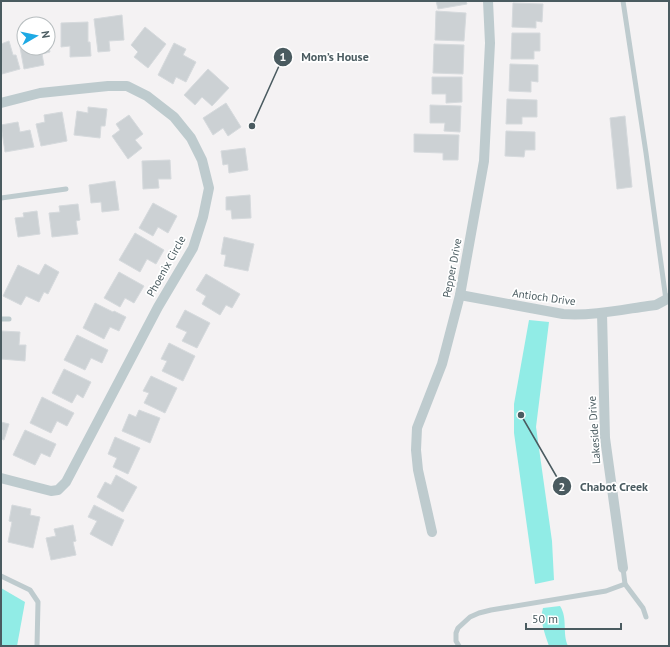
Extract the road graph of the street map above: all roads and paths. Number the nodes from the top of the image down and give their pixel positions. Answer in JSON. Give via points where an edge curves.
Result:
{"nodes":[{"id":1,"x":488,"y":1,"type":"edge"},
{"id":2,"x":623,"y":1,"type":"edge"},
{"id":3,"x":1,"y":103,"type":"edge"},
{"id":4,"x":66,"y":189,"type":"dead end"},
{"id":5,"x":1,"y":198,"type":"edge"},
{"id":6,"x":460,"y":295,"type":"junction"},
{"id":7,"x":667,"y":300,"type":"edge"},
{"id":8,"x":602,"y":312,"type":"junction"},
{"id":9,"x":1,"y":319,"type":"edge"},
{"id":10,"x":9,"y":319,"type":"dead end"},
{"id":11,"x":1,"y":478,"type":"edge"},
{"id":12,"x":432,"y":532,"type":"dead end"},
{"id":13,"x":623,"y":568,"type":"joint"},
{"id":14,"x":1,"y":576,"type":"edge"},
{"id":15,"x":625,"y":584,"type":"junction"},
{"id":16,"x":646,"y":617,"type":"dead end"},
{"id":17,"x":37,"y":646,"type":"edge"},
{"id":18,"x":459,"y":646,"type":"edge"}],
"edges":[{"from":1,"to":6,"type":"street","name":"Pepper Drive","via":[[490,42],[484,160]]},
{"from":2,"to":7,"type":"lane"},
{"from":3,"to":11,"type":"street","name":"Phoenix Circle","via":[[40,93],[127,86],[147,96],[174,116],[191,138],[202,160],[209,188],[203,217],[192,248],[66,482],[58,490],[51,491]]},
{"from":4,"to":5,"type":"lane"},
{"from":6,"to":8,"type":"street","name":"Antioch Drive","via":[[563,314]]},
{"from":6,"to":12,"type":"street","name":"Pepper Drive","via":[[442,364],[417,428],[418,470]]},
{"from":7,"to":8,"type":"street","name":"Antioch Drive","via":[[648,306]]},
{"from":8,"to":13,"type":"street","name":"Lakeside Drive","via":[[605,438]]},
{"from":9,"to":10,"type":"lane"},
{"from":13,"to":15,"type":"lane"},
{"from":14,"to":17,"type":"lane","via":[[30,590],[38,602]]},
{"from":15,"to":16,"type":"lane","via":[[643,608]]},
{"from":15,"to":18,"type":"lane","via":[[606,591],[480,613],[470,617],[458,628],[456,640]]}]}
